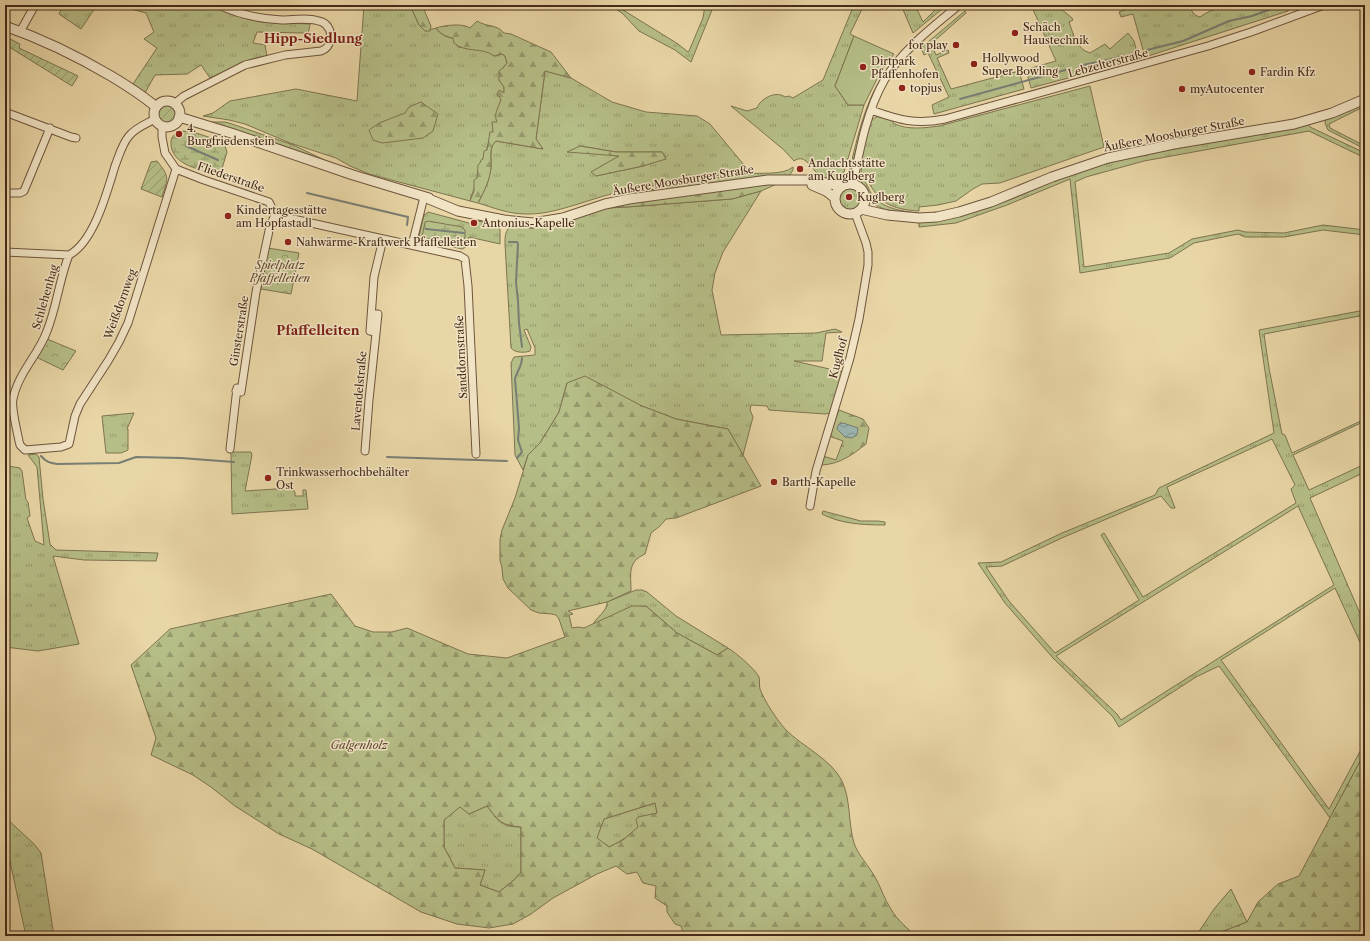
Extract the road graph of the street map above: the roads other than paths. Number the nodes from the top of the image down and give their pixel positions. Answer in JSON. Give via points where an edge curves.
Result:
{"nodes":[{"id":1,"x":35,"y":5,"type":"edge"},
{"id":2,"x":219,"y":5,"type":"edge"},
{"id":3,"x":959,"y":5,"type":"edge"},
{"id":4,"x":1324,"y":5,"type":"edge"},
{"id":5,"x":5,"y":26,"type":"edge"},
{"id":6,"x":20,"y":32,"type":"junction"},
{"id":7,"x":1365,"y":99,"type":"edge"},
{"id":8,"x":174,"y":104,"type":"junction"},
{"id":9,"x":156,"y":106,"type":"junction"},
{"id":10,"x":871,"y":110,"type":"junction"},
{"id":11,"x":5,"y":112,"type":"edge"},
{"id":12,"x":179,"y":118,"type":"junction"},
{"id":13,"x":154,"y":119,"type":"junction"},
{"id":14,"x":162,"y":126,"type":"junction"},
{"id":15,"x":50,"y":128,"type":"junction"},
{"id":16,"x":76,"y":138,"type":"dead end"},
{"id":17,"x":176,"y":169,"type":"junction"},
{"id":18,"x":799,"y":180,"type":"junction"},
{"id":19,"x":853,"y":184,"type":"junction"},
{"id":20,"x":841,"y":186,"type":"junction"},
{"id":21,"x":5,"y":193,"type":"edge"},
{"id":22,"x":424,"y":197,"type":"junction"},
{"id":23,"x":834,"y":198,"type":"junction"},
{"id":24,"x":865,"y":199,"type":"junction"},
{"id":25,"x":858,"y":211,"type":"junction"},
{"id":26,"x":276,"y":215,"type":"junction"},
{"id":27,"x":897,"y":216,"type":"junction"},
{"id":28,"x":383,"y":239,"type":"junction"},
{"id":29,"x":412,"y":246,"type":"junction"},
{"id":30,"x":5,"y":252,"type":"edge"},
{"id":31,"x":69,"y":255,"type":"junction"},
{"id":32,"x":9,"y":400,"type":"edge"},
{"id":33,"x":230,"y":449,"type":"dead end"},
{"id":34,"x":28,"y":451,"type":"joint"},
{"id":35,"x":365,"y":451,"type":"dead end"},
{"id":36,"x":476,"y":454,"type":"dead end"},
{"id":37,"x":810,"y":506,"type":"dead end"}],
"edges":[{"from":1,"to":6,"type":"street"},
{"from":2,"to":8,"type":"street","via":[[258,17],[322,22],[330,32],[329,45],[326,49],[285,55],[245,65],[184,96]]},
{"from":3,"to":10,"type":"street","via":[[895,65]]},
{"from":4,"to":10,"type":"street","name":"Lebzelterstraße","via":[[1202,48],[946,119],[912,122]]},
{"from":5,"to":6,"type":"street"},
{"from":6,"to":9,"type":"street","via":[[91,64]]},
{"from":7,"to":27,"type":"street","name":"Äußere Moosburger Straße","via":[[1332,113],[1301,122],[1108,158],[959,212],[937,217]]},
{"from":8,"to":9,"type":"street","via":[[165,102]]},
{"from":8,"to":12,"type":"street","via":[[179,110]]},
{"from":9,"to":13,"type":"street"},
{"from":10,"to":19,"type":"street"},
{"from":11,"to":15,"type":"street"},
{"from":12,"to":14,"type":"street","via":[[173,126]]},
{"from":12,"to":22,"type":"street","name":"Äußere Moosburger Straße"},
{"from":13,"to":14,"type":"street"},
{"from":13,"to":31,"type":"street","name":"Schlehenhag","via":[[136,129],[125,141],[95,221],[84,240]]},
{"from":14,"to":17,"type":"street","via":[[165,153]]},
{"from":15,"to":16,"type":"street"},
{"from":15,"to":21,"type":"street","via":[[24,191]]},
{"from":17,"to":26,"type":"street","name":"Fliederstraße","via":[[269,202]]},
{"from":17,"to":34,"type":"street","name":"Weißdornweg","via":[[128,323],[112,355],[80,404],[69,444]]},
{"from":18,"to":20,"type":"street","name":"Äußere Moosburger Straße"},
{"from":18,"to":22,"type":"street","name":"Äußere Moosburger Straße","via":[[768,180],[629,199],[563,218],[525,223],[500,219],[459,205]]},
{"from":18,"to":23,"type":"street","name":"Äußere Moosburger Straße","via":[[826,191]]},
{"from":19,"to":20,"type":"street","name":"Äußere Moosburger Straße"},
{"from":19,"to":24,"type":"street","name":"Äußere Moosburger Straße","via":[[862,190]]},
{"from":20,"to":23,"type":"street"},
{"from":22,"to":29,"type":"street"},
{"from":23,"to":25,"type":"street","name":"Äußere Moosburger Straße","via":[[836,206],[842,212],[846,214]]},
{"from":24,"to":25,"type":"street"},
{"from":24,"to":27,"type":"street","name":"Äußere Moosburger Straße"},
{"from":25,"to":27,"type":"street","name":"Äußere Moosburger Straße"},
{"from":25,"to":37,"type":"street","name":"Kuglhof","via":[[866,243],[868,265],[850,358],[816,471]]},
{"from":26,"to":28,"type":"street"},
{"from":26,"to":33,"type":"street","name":"Ginsterstraße","via":[[270,226],[256,292],[242,381],[238,380]]},
{"from":28,"to":29,"type":"street"},
{"from":28,"to":35,"type":"street","name":"Lavendelstraße","via":[[374,276],[372,314],[378,314]]},
{"from":29,"to":36,"type":"street","name":"Sanddornstraße","via":[[465,259]]},
{"from":30,"to":31,"type":"street"},
{"from":31,"to":32,"type":"street","name":"Schlehenhag","via":[[47,331]]},
{"from":32,"to":34,"type":"street","name":"Schlehenhag","via":[[19,441]]}]}
